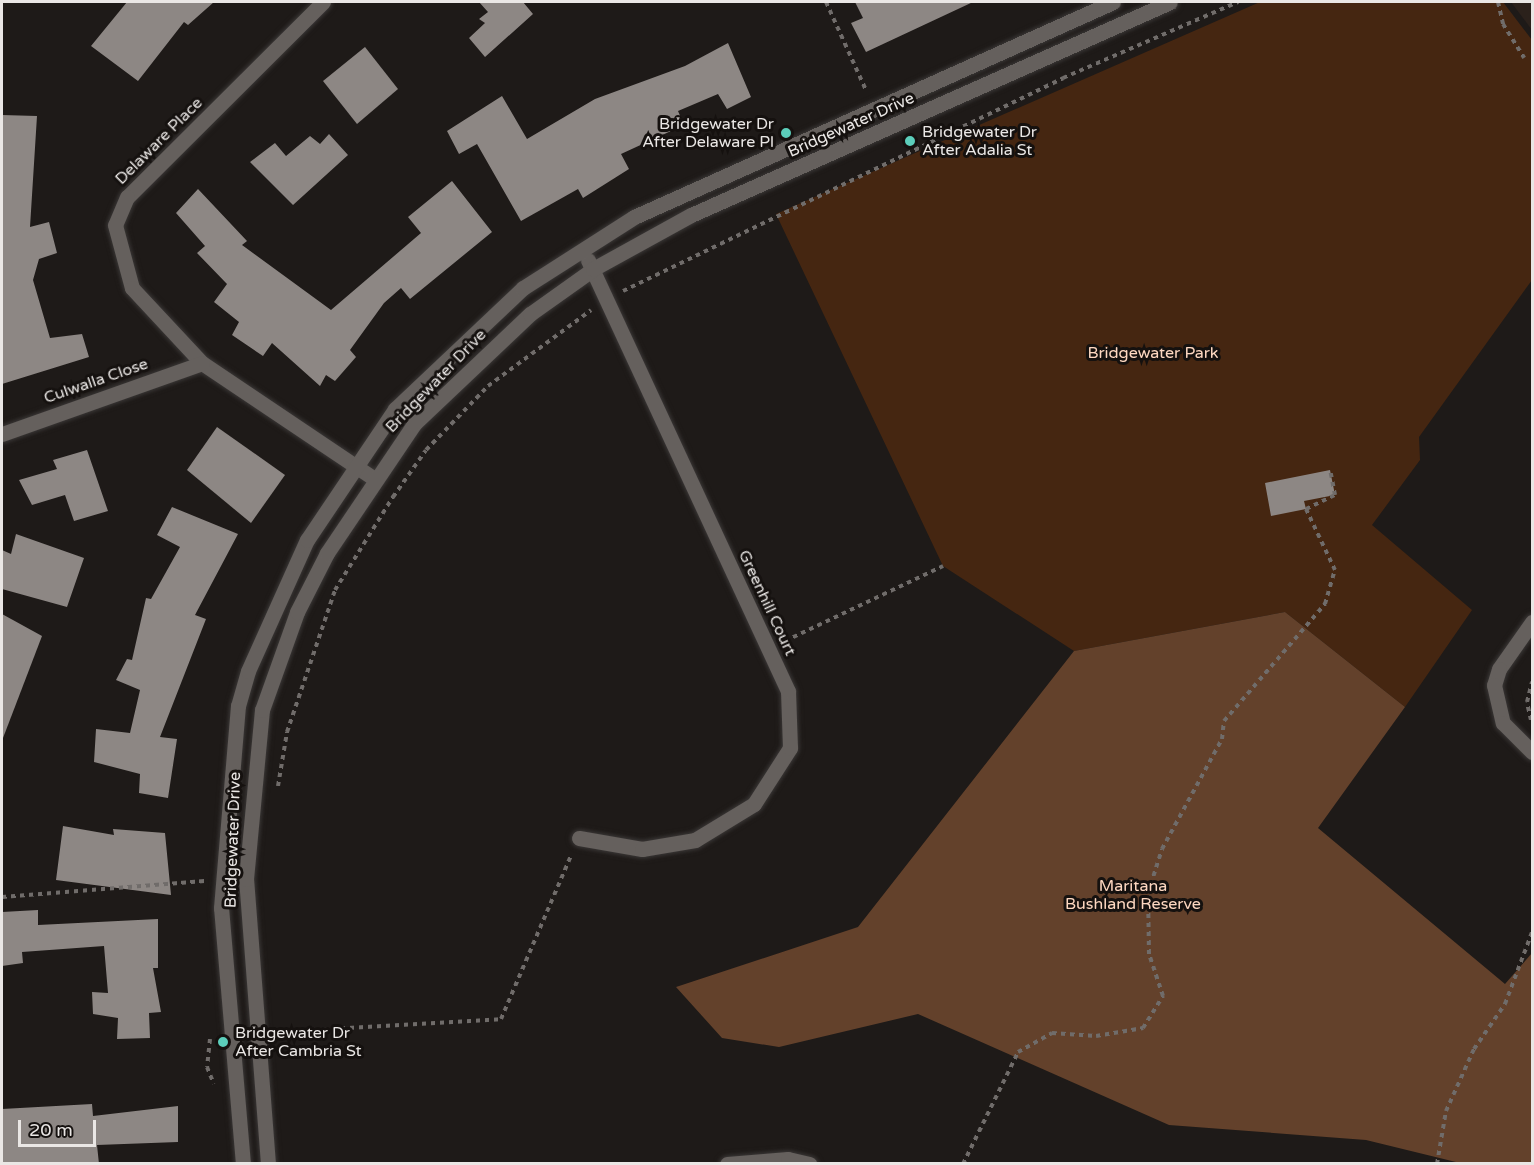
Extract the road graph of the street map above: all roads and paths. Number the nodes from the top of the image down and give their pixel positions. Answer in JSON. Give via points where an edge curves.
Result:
{"nodes":[{"id":1,"x":324,"y":2,"type":"edge"},
{"id":2,"x":826,"y":2,"type":"edge"},
{"id":3,"x":1113,"y":2,"type":"edge"},
{"id":4,"x":1170,"y":2,"type":"edge"},
{"id":5,"x":1238,"y":2,"type":"edge"},
{"id":6,"x":1498,"y":2,"type":"edge"},
{"id":7,"x":1524,"y":58,"type":"dead end"},
{"id":8,"x":858,"y":94,"type":"dead end"},
{"id":9,"x":580,"y":250,"type":"junction"},
{"id":10,"x":593,"y":269,"type":"junction"},
{"id":11,"x":607,"y":300,"type":"junction"},
{"id":12,"x":202,"y":363,"type":"junction"},
{"id":13,"x":2,"y":434,"type":"edge"},
{"id":14,"x":353,"y":467,"type":"junction"},
{"id":15,"x":1330,"y":470,"type":"dead end"},
{"id":16,"x":373,"y":478,"type":"junction"},
{"id":17,"x":943,"y":566,"type":"dead end"},
{"id":18,"x":1533,"y":622,"type":"edge"},
{"id":19,"x":768,"y":649,"type":"junction"},
{"id":20,"x":1533,"y":682,"type":"edge"},
{"id":21,"x":1533,"y":723,"type":"edge"},
{"id":22,"x":1533,"y":752,"type":"edge"},
{"id":23,"x":276,"y":797,"type":"dead end"},
{"id":24,"x":579,"y":838,"type":"joint"},
{"id":25,"x":222,"y":880,"type":"junction"},
{"id":26,"x":2,"y":897,"type":"edge"},
{"id":27,"x":1533,"y":932,"type":"edge"},
{"id":28,"x":276,"y":1020,"type":"dead end"},
{"id":29,"x":277,"y":1032,"type":"junction"},
{"id":30,"x":256,"y":1035,"type":"junction"},
{"id":31,"x":278,"y":1043,"type":"dead end"},
{"id":32,"x":243,"y":1164,"type":"edge"},
{"id":33,"x":268,"y":1164,"type":"edge"},
{"id":34,"x":727,"y":1164,"type":"edge"},
{"id":35,"x":809,"y":1164,"type":"edge"},
{"id":36,"x":963,"y":1164,"type":"edge"},
{"id":37,"x":1437,"y":1164,"type":"edge"}],
"edges":[{"from":1,"to":12,"type":"street","name":"Delaware Place","via":[[127,197],[115,225],[132,288]]},
{"from":2,"to":8,"type":"path","via":[[867,90]]},
{"from":3,"to":9,"type":"street","name":"Bridgewater Drive","via":[[713,179]]},
{"from":4,"to":10,"type":"street","name":"Bridgewater Drive","via":[[691,215]]},
{"from":5,"to":11,"type":"path","via":[[1052,83],[655,272]]},
{"from":6,"to":7,"type":"path","via":[[1503,24]]},
{"from":9,"to":10,"type":"street","name":"Greenhill Court"},
{"from":9,"to":14,"type":"street","name":"Bridgewater Drive","via":[[523,288],[436,366]]},
{"from":10,"to":11,"type":"street","name":"Greenhill Court"},
{"from":10,"to":16,"type":"street","name":"Bridgewater Drive","via":[[472,364],[414,424]]},
{"from":11,"to":19,"type":"street","name":"Greenhill Court"},
{"from":11,"to":23,"type":"path","via":[[488,386],[426,450],[393,497],[335,590],[287,732]]},
{"from":12,"to":13,"type":"street","name":"Culwalla Close"},
{"from":12,"to":14,"type":"street","name":"Delaware Place"},
{"from":14,"to":16,"type":"street","name":"Delaware Place"},
{"from":14,"to":25,"type":"street","name":"Bridgewater Drive","via":[[307,540],[248,671],[230,759]]},
{"from":15,"to":36,"type":"path","via":[[1335,495],[1306,509],[1335,570],[1324,604],[1224,721],[1222,739],[1162,849],[1148,893],[1149,954],[1163,996],[1143,1028],[1096,1036],[1052,1033],[1018,1052]]},
{"from":16,"to":30,"type":"street","name":"Bridgewater Drive","via":[[297,612],[262,710],[246,879]]},
{"from":17,"to":19,"type":"path"},
{"from":18,"to":22,"type":"street","via":[[1499,669],[1496,706],[1503,723]]},
{"from":19,"to":24,"type":"street","name":"Greenhill Court","via":[[788,691],[790,748],[754,804],[695,840],[642,849]]},
{"from":20,"to":21,"type":"path","via":[[1527,702]]},
{"from":24,"to":29,"type":"path","via":[[501,1019]]},
{"from":25,"to":26,"type":"path"},
{"from":25,"to":32,"type":"street","name":"Bridgewater Drive"},
{"from":27,"to":37,"type":"path","via":[[1505,1004],[1474,1049],[1446,1111]]},
{"from":28,"to":29,"type":"path"},
{"from":29,"to":30,"type":"path"},
{"from":29,"to":31,"type":"path"},
{"from":30,"to":33,"type":"street","name":"Bridgewater Drive"},
{"from":34,"to":35,"type":"street","via":[[788,1159]]}]}
